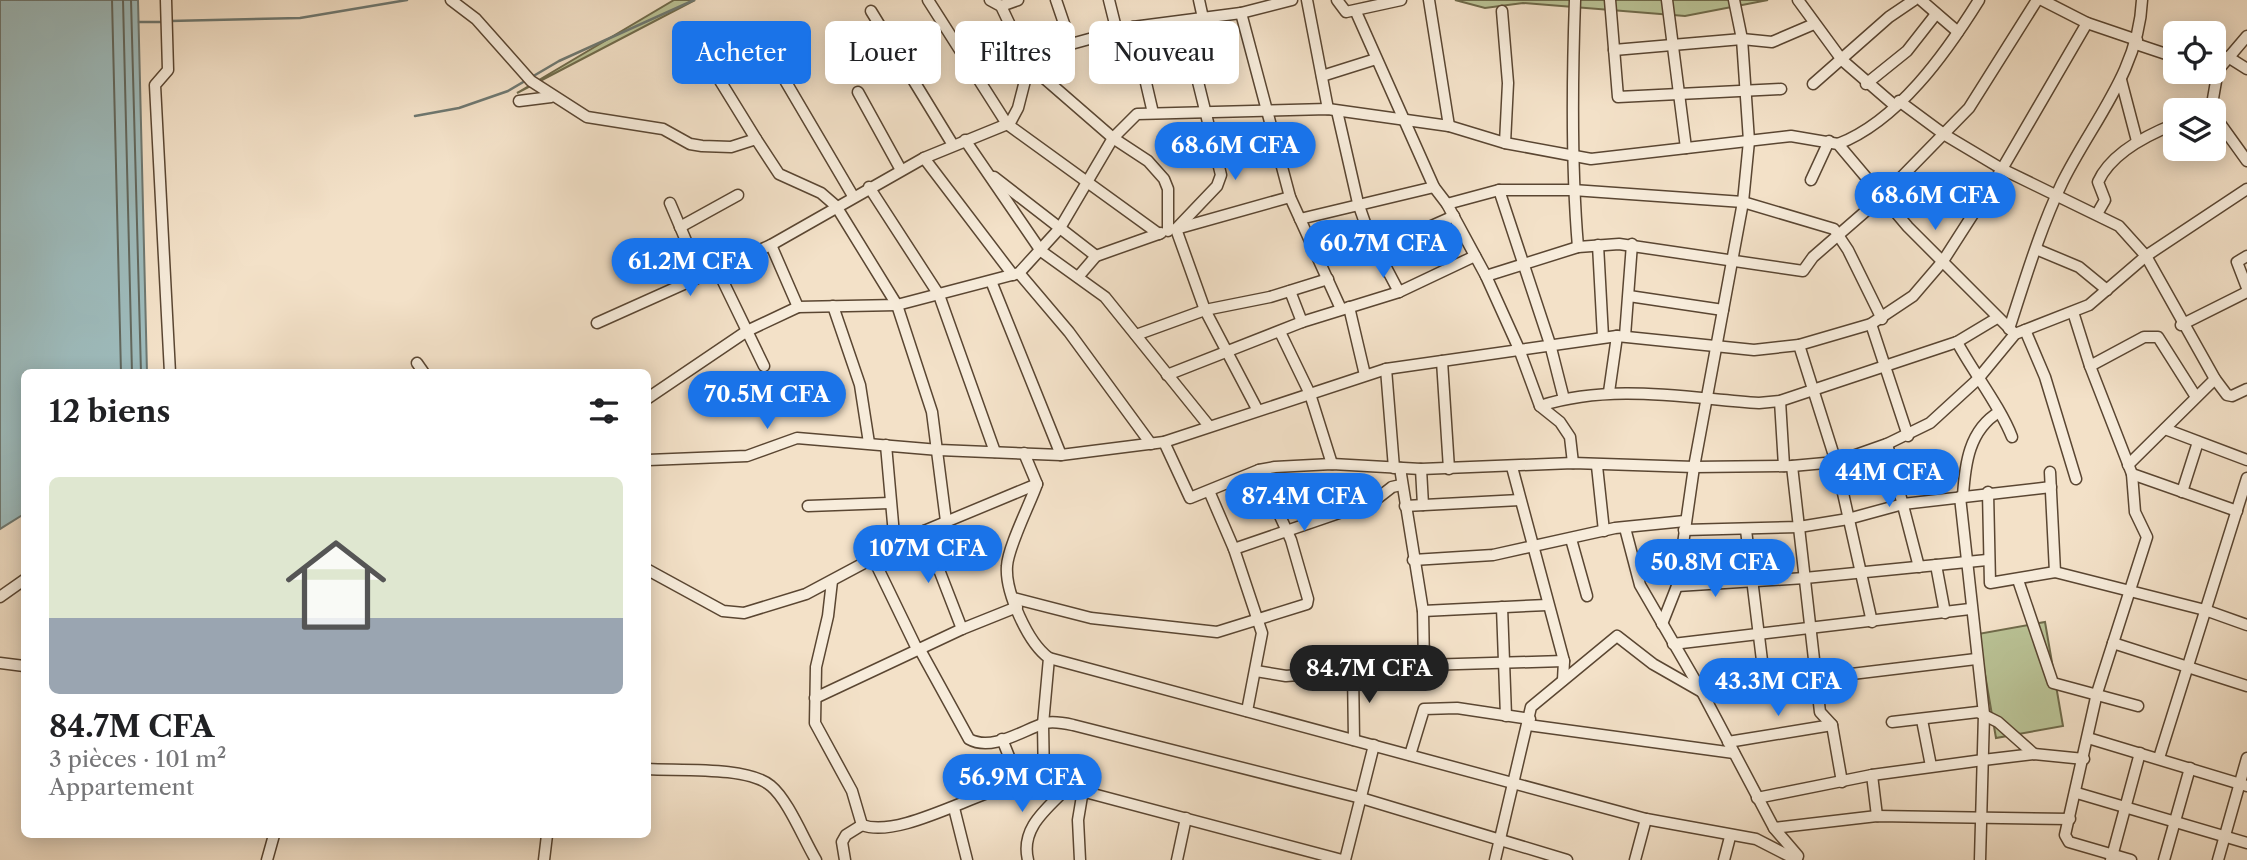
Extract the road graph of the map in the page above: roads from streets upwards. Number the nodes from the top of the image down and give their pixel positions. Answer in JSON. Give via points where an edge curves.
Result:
{"nodes":[{"id":1,"x":166,"y":0,"type":"edge"},
{"id":2,"x":928,"y":0,"type":"edge"},
{"id":3,"x":990,"y":0,"type":"edge"},
{"id":4,"x":1018,"y":0,"type":"edge"},
{"id":5,"x":1056,"y":0,"type":"edge"},
{"id":6,"x":1109,"y":0,"type":"edge"},
{"id":7,"x":1199,"y":0,"type":"edge"},
{"id":8,"x":1292,"y":0,"type":"edge"},
{"id":9,"x":1307,"y":0,"type":"edge"},
{"id":10,"x":1337,"y":0,"type":"edge"},
{"id":11,"x":1401,"y":0,"type":"edge"},
{"id":12,"x":1429,"y":0,"type":"edge"},
{"id":13,"x":1575,"y":0,"type":"edge"},
{"id":14,"x":1610,"y":0,"type":"edge"},
{"id":15,"x":1667,"y":0,"type":"edge"},
{"id":16,"x":1734,"y":0,"type":"edge"},
{"id":17,"x":1798,"y":0,"type":"edge"},
{"id":18,"x":1914,"y":0,"type":"edge"},
{"id":19,"x":1921,"y":0,"type":"edge"},
{"id":20,"x":1979,"y":0,"type":"edge"},
{"id":21,"x":2037,"y":0,"type":"edge"},
{"id":22,"x":2042,"y":0,"type":"edge"},
{"id":23,"x":2142,"y":0,"type":"edge"},
{"id":24,"x":453,"y":1,"type":"edge"},
{"id":25,"x":1258,"y":5,"type":"edge"},
{"id":26,"x":1001,"y":6,"type":"junction"},
{"id":27,"x":1502,"y":10,"type":"dead end"},
{"id":28,"x":871,"y":11,"type":"dead end"},
{"id":29,"x":1356,"y":12,"type":"junction"},
{"id":30,"x":1241,"y":13,"type":"junction"},
{"id":31,"x":1936,"y":14,"type":"junction"},
{"id":32,"x":1203,"y":18,"type":"junction"},
{"id":33,"x":1008,"y":21,"type":"edge"},
{"id":34,"x":1114,"y":21,"type":"edge"},
{"id":35,"x":1183,"y":21,"type":"edge"},
{"id":36,"x":2087,"y":23,"type":"junction"},
{"id":37,"x":1814,"y":24,"type":"junction"},
{"id":38,"x":1958,"y":32,"type":"junction"},
{"id":39,"x":2247,"y":36,"type":"edge"},
{"id":40,"x":1089,"y":39,"type":"edge"},
{"id":41,"x":1742,"y":39,"type":"junction"},
{"id":42,"x":2137,"y":42,"type":"junction"},
{"id":43,"x":1673,"y":44,"type":"junction"},
{"id":44,"x":1614,"y":50,"type":"junction"},
{"id":45,"x":2163,"y":52,"type":"edge"},
{"id":46,"x":2228,"y":57,"type":"joint"},
{"id":47,"x":1376,"y":59,"type":"junction"},
{"id":48,"x":1842,"y":60,"type":"junction"},
{"id":49,"x":2247,"y":69,"type":"edge"},
{"id":50,"x":1322,"y":76,"type":"junction"},
{"id":51,"x":2121,"y":80,"type":"junction"},
{"id":52,"x":722,"y":84,"type":"edge"},
{"id":53,"x":787,"y":84,"type":"edge"},
{"id":54,"x":1024,"y":84,"type":"edge"},
{"id":55,"x":1050,"y":84,"type":"edge"},
{"id":56,"x":1146,"y":84,"type":"edge"},
{"id":57,"x":1198,"y":84,"type":"edge"},
{"id":58,"x":1813,"y":84,"type":"dead end"},
{"id":59,"x":1866,"y":84,"type":"junction"},
{"id":60,"x":1781,"y":89,"type":"dead end"},
{"id":61,"x":858,"y":92,"type":"dead end"},
{"id":62,"x":1745,"y":92,"type":"junction"},
{"id":63,"x":1679,"y":94,"type":"junction"},
{"id":64,"x":551,"y":97,"type":"junction"},
{"id":65,"x":519,"y":101,"type":"dead end"},
{"id":66,"x":1897,"y":103,"type":"junction"},
{"id":67,"x":1333,"y":110,"type":"junction"},
{"id":68,"x":1267,"y":111,"type":"junction"},
{"id":69,"x":1153,"y":113,"type":"junction"},
{"id":70,"x":1205,"y":114,"type":"junction"},
{"id":71,"x":1403,"y":118,"type":"junction"},
{"id":72,"x":1007,"y":124,"type":"junction"},
{"id":73,"x":1448,"y":126,"type":"junction"},
{"id":74,"x":2163,"y":129,"type":"edge"},
{"id":75,"x":2226,"y":131,"type":"edge"},
{"id":76,"x":1945,"y":135,"type":"junction"},
{"id":77,"x":1113,"y":138,"type":"junction"},
{"id":78,"x":756,"y":139,"type":"junction"},
{"id":79,"x":965,"y":140,"type":"junction"},
{"id":80,"x":1749,"y":141,"type":"junction"},
{"id":81,"x":2137,"y":141,"type":"junction"},
{"id":82,"x":1505,"y":143,"type":"junction"},
{"id":83,"x":1834,"y":143,"type":"junction"},
{"id":84,"x":953,"y":145,"type":"junction"},
{"id":85,"x":1686,"y":148,"type":"junction"},
{"id":86,"x":1574,"y":157,"type":"junction"},
{"id":87,"x":924,"y":158,"type":"junction"},
{"id":88,"x":2247,"y":161,"type":"edge"},
{"id":89,"x":2002,"y":169,"type":"junction"},
{"id":90,"x":901,"y":170,"type":"junction"},
{"id":91,"x":986,"y":171,"type":"junction"},
{"id":92,"x":1811,"y":180,"type":"dead end"},
{"id":93,"x":1087,"y":182,"type":"junction"},
{"id":94,"x":869,"y":187,"type":"junction"},
{"id":95,"x":1434,"y":187,"type":"junction"},
{"id":96,"x":2247,"y":189,"type":"edge"},
{"id":97,"x":1499,"y":190,"type":"junction"},
{"id":98,"x":1573,"y":190,"type":"junction"},
{"id":99,"x":738,"y":195,"type":"dead end"},
{"id":100,"x":853,"y":196,"type":"junction"},
{"id":101,"x":2056,"y":196,"type":"junction"},
{"id":102,"x":1290,"y":197,"type":"junction"},
{"id":103,"x":1882,"y":197,"type":"junction"},
{"id":104,"x":1743,"y":202,"type":"junction"},
{"id":105,"x":670,"y":203,"type":"dead end"},
{"id":106,"x":1358,"y":203,"type":"junction"},
{"id":107,"x":1447,"y":204,"type":"junction"},
{"id":108,"x":836,"y":206,"type":"junction"},
{"id":109,"x":2097,"y":214,"type":"junction"},
{"id":110,"x":1454,"y":216,"type":"junction"},
{"id":111,"x":1300,"y":219,"type":"junction"},
{"id":112,"x":680,"y":227,"type":"junction"},
{"id":113,"x":1060,"y":228,"type":"junction"},
{"id":114,"x":1168,"y":231,"type":"junction"},
{"id":115,"x":1839,"y":234,"type":"junction"},
{"id":116,"x":1632,"y":244,"type":"junction"},
{"id":117,"x":771,"y":245,"type":"junction"},
{"id":118,"x":1598,"y":245,"type":"junction"},
{"id":119,"x":1578,"y":247,"type":"junction"},
{"id":120,"x":2036,"y":249,"type":"junction"},
{"id":121,"x":1041,"y":251,"type":"junction"},
{"id":122,"x":1096,"y":256,"type":"junction"},
{"id":123,"x":1475,"y":256,"type":"junction"},
{"id":124,"x":2146,"y":256,"type":"junction"},
{"id":125,"x":2247,"y":256,"type":"edge"},
{"id":126,"x":1381,"y":257,"type":"junction"},
{"id":127,"x":1732,"y":258,"type":"junction"},
{"id":128,"x":1943,"y":261,"type":"junction"},
{"id":129,"x":1522,"y":264,"type":"junction"},
{"id":130,"x":717,"y":269,"type":"junction"},
{"id":131,"x":1016,"y":274,"type":"junction"},
{"id":132,"x":701,"y":276,"type":"junction"},
{"id":133,"x":1486,"y":276,"type":"junction"},
{"id":134,"x":1078,"y":277,"type":"junction"},
{"id":135,"x":1328,"y":279,"type":"junction"},
{"id":136,"x":991,"y":281,"type":"junction"},
{"id":137,"x":2107,"y":290,"type":"junction"},
{"id":138,"x":2247,"y":290,"type":"edge"},
{"id":139,"x":1290,"y":291,"type":"junction"},
{"id":140,"x":1399,"y":292,"type":"junction"},
{"id":141,"x":939,"y":295,"type":"junction"},
{"id":142,"x":1629,"y":296,"type":"junction"},
{"id":143,"x":897,"y":305,"type":"junction"},
{"id":144,"x":832,"y":306,"type":"junction"},
{"id":145,"x":799,"y":307,"type":"junction"},
{"id":146,"x":1345,"y":308,"type":"junction"},
{"id":147,"x":1205,"y":310,"type":"junction"},
{"id":148,"x":1723,"y":310,"type":"junction"},
{"id":149,"x":2073,"y":312,"type":"junction"},
{"id":150,"x":1997,"y":317,"type":"junction"},
{"id":151,"x":1882,"y":319,"type":"junction"},
{"id":152,"x":1302,"y":322,"type":"junction"},
{"id":153,"x":597,"y":323,"type":"dead end"},
{"id":154,"x":1871,"y":324,"type":"junction"},
{"id":155,"x":2181,"y":325,"type":"junction"},
{"id":156,"x":747,"y":331,"type":"junction"},
{"id":157,"x":2017,"y":331,"type":"junction"},
{"id":158,"x":1280,"y":332,"type":"junction"},
{"id":159,"x":1136,"y":335,"type":"junction"},
{"id":160,"x":1621,"y":336,"type":"junction"},
{"id":161,"x":1603,"y":337,"type":"junction"},
{"id":162,"x":1956,"y":342,"type":"junction"},
{"id":163,"x":1550,"y":344,"type":"junction"},
{"id":164,"x":1717,"y":345,"type":"junction"},
{"id":165,"x":1799,"y":345,"type":"junction"},
{"id":166,"x":1519,"y":349,"type":"junction"},
{"id":167,"x":1226,"y":350,"type":"junction"},
{"id":168,"x":1442,"y":361,"type":"junction"},
{"id":169,"x":417,"y":363,"type":"dead end"},
{"id":170,"x":1884,"y":364,"type":"junction"},
{"id":171,"x":764,"y":366,"type":"dead end"},
{"id":172,"x":2090,"y":366,"type":"junction"},
{"id":173,"x":170,"y":369,"type":"edge"},
{"id":174,"x":421,"y":369,"type":"edge"},
{"id":175,"x":1386,"y":369,"type":"junction"},
{"id":176,"x":1167,"y":374,"type":"junction"},
{"id":177,"x":1365,"y":375,"type":"junction"},
{"id":178,"x":2214,"y":379,"type":"junction"},
{"id":179,"x":1977,"y":380,"type":"junction"},
{"id":180,"x":2247,"y":389,"type":"edge"},
{"id":181,"x":1815,"y":390,"type":"junction"},
{"id":182,"x":1609,"y":392,"type":"junction"},
{"id":183,"x":1310,"y":394,"type":"junction"},
{"id":184,"x":651,"y":396,"type":"edge"},
{"id":185,"x":2196,"y":397,"type":"junction"},
{"id":186,"x":2242,"y":397,"type":"edge"},
{"id":187,"x":1564,"y":399,"type":"junction"},
{"id":188,"x":1708,"y":400,"type":"junction"},
{"id":189,"x":1780,"y":401,"type":"junction"},
{"id":190,"x":1540,"y":406,"type":"junction"},
{"id":191,"x":1257,"y":410,"type":"junction"},
{"id":192,"x":1999,"y":412,"type":"junction"},
{"id":193,"x":1209,"y":426,"type":"junction"},
{"id":194,"x":2165,"y":429,"type":"junction"},
{"id":195,"x":1908,"y":436,"type":"junction"},
{"id":196,"x":2012,"y":437,"type":"dead end"},
{"id":197,"x":1164,"y":442,"type":"junction"},
{"id":198,"x":2198,"y":442,"type":"junction"},
{"id":199,"x":869,"y":443,"type":"junction"},
{"id":200,"x":1150,"y":444,"type":"junction"},
{"id":201,"x":1887,"y":444,"type":"junction"},
{"id":202,"x":886,"y":445,"type":"junction"},
{"id":203,"x":939,"y":450,"type":"junction"},
{"id":204,"x":995,"y":452,"type":"junction"},
{"id":205,"x":1024,"y":453,"type":"junction"},
{"id":206,"x":1060,"y":455,"type":"junction"},
{"id":207,"x":651,"y":460,"type":"edge"},
{"id":208,"x":2247,"y":460,"type":"edge"},
{"id":209,"x":1836,"y":462,"type":"junction"},
{"id":210,"x":1573,"y":463,"type":"junction"},
{"id":211,"x":1332,"y":464,"type":"junction"},
{"id":212,"x":1597,"y":466,"type":"junction"},
{"id":213,"x":1788,"y":466,"type":"junction"},
{"id":214,"x":1512,"y":467,"type":"junction"},
{"id":215,"x":1694,"y":467,"type":"junction"},
{"id":216,"x":1397,"y":468,"type":"junction"},
{"id":217,"x":1449,"y":469,"type":"junction"},
{"id":218,"x":2130,"y":469,"type":"junction"},
{"id":219,"x":1259,"y":470,"type":"junction"},
{"id":220,"x":1421,"y":470,"type":"junction"},
{"id":221,"x":2050,"y":472,"type":"dead end"},
{"id":222,"x":2247,"y":478,"type":"edge"},
{"id":223,"x":2076,"y":479,"type":"dead end"},
{"id":224,"x":1037,"y":484,"type":"junction"},
{"id":225,"x":1401,"y":485,"type":"junction"},
{"id":226,"x":2051,"y":487,"type":"junction"},
{"id":227,"x":1209,"y":491,"type":"junction"},
{"id":228,"x":1988,"y":492,"type":"junction"},
{"id":229,"x":2182,"y":492,"type":"junction"},
{"id":230,"x":1961,"y":496,"type":"junction"},
{"id":231,"x":1520,"y":500,"type":"junction"},
{"id":232,"x":889,"y":503,"type":"junction"},
{"id":233,"x":1903,"y":504,"type":"junction"},
{"id":234,"x":1423,"y":505,"type":"junction"},
{"id":235,"x":808,"y":506,"type":"dead end"},
{"id":236,"x":1405,"y":506,"type":"junction"},
{"id":237,"x":2236,"y":511,"type":"junction"},
{"id":238,"x":1848,"y":519,"type":"junction"},
{"id":239,"x":946,"y":521,"type":"junction"},
{"id":240,"x":1685,"y":526,"type":"junction"},
{"id":241,"x":1799,"y":527,"type":"junction"},
{"id":242,"x":1625,"y":528,"type":"junction"},
{"id":243,"x":1286,"y":530,"type":"junction"},
{"id":244,"x":1746,"y":530,"type":"junction"},
{"id":245,"x":924,"y":531,"type":"junction"},
{"id":246,"x":1604,"y":531,"type":"junction"},
{"id":247,"x":1571,"y":539,"type":"junction"},
{"id":248,"x":895,"y":546,"type":"junction"},
{"id":249,"x":1234,"y":548,"type":"junction"},
{"id":250,"x":1534,"y":548,"type":"junction"},
{"id":251,"x":873,"y":558,"type":"junction"},
{"id":252,"x":1413,"y":560,"type":"junction"},
{"id":253,"x":1987,"y":560,"type":"junction"},
{"id":254,"x":1964,"y":562,"type":"junction"},
{"id":255,"x":1936,"y":565,"type":"junction"},
{"id":256,"x":1919,"y":567,"type":"junction"},
{"id":257,"x":651,"y":571,"type":"edge"},
{"id":258,"x":1863,"y":572,"type":"junction"},
{"id":259,"x":2055,"y":572,"type":"junction"},
{"id":260,"x":1805,"y":578,"type":"junction"},
{"id":261,"x":832,"y":580,"type":"junction"},
{"id":262,"x":2018,"y":580,"type":"junction"},
{"id":263,"x":21,"y":582,"type":"edge"},
{"id":264,"x":1752,"y":582,"type":"junction"},
{"id":265,"x":1677,"y":586,"type":"junction"},
{"id":266,"x":2130,"y":591,"type":"junction"},
{"id":267,"x":1587,"y":596,"type":"dead end"},
{"id":268,"x":0,"y":597,"type":"edge"},
{"id":269,"x":1015,"y":602,"type":"junction"},
{"id":270,"x":1548,"y":605,"type":"junction"},
{"id":271,"x":1502,"y":607,"type":"junction"},
{"id":272,"x":1970,"y":609,"type":"junction"},
{"id":273,"x":2206,"y":610,"type":"junction"},
{"id":274,"x":1423,"y":611,"type":"junction"},
{"id":275,"x":1945,"y":613,"type":"junction"},
{"id":276,"x":1258,"y":618,"type":"junction"},
{"id":277,"x":1872,"y":622,"type":"junction"},
{"id":278,"x":1662,"y":624,"type":"junction"},
{"id":279,"x":2247,"y":625,"type":"edge"},
{"id":280,"x":1811,"y":628,"type":"junction"},
{"id":281,"x":962,"y":629,"type":"junction"},
{"id":282,"x":1759,"y":634,"type":"junction"},
{"id":283,"x":2113,"y":643,"type":"junction"},
{"id":284,"x":1673,"y":644,"type":"junction"},
{"id":285,"x":918,"y":648,"type":"junction"},
{"id":286,"x":1049,"y":658,"type":"junction"},
{"id":287,"x":1976,"y":659,"type":"junction"},
{"id":288,"x":1564,"y":661,"type":"junction"},
{"id":289,"x":1505,"y":662,"type":"junction"},
{"id":290,"x":0,"y":663,"type":"edge"},
{"id":291,"x":1424,"y":664,"type":"junction"},
{"id":292,"x":21,"y":666,"type":"edge"},
{"id":293,"x":2188,"y":668,"type":"junction"},
{"id":294,"x":1256,"y":671,"type":"junction"},
{"id":295,"x":1353,"y":671,"type":"junction"},
{"id":296,"x":1817,"y":679,"type":"junction"},
{"id":297,"x":1563,"y":680,"type":"junction"},
{"id":298,"x":1765,"y":685,"type":"junction"},
{"id":299,"x":2247,"y":686,"type":"edge"},
{"id":300,"x":1702,"y":692,"type":"junction"},
{"id":301,"x":2097,"y":693,"type":"junction"},
{"id":302,"x":815,"y":698,"type":"junction"},
{"id":303,"x":2138,"y":706,"type":"dead end"},
{"id":304,"x":1247,"y":711,"type":"junction"},
{"id":305,"x":1984,"y":714,"type":"junction"},
{"id":306,"x":1506,"y":716,"type":"junction"},
{"id":307,"x":1922,"y":720,"type":"junction"},
{"id":308,"x":1529,"y":722,"type":"junction"},
{"id":309,"x":1892,"y":722,"type":"dead end"},
{"id":310,"x":1043,"y":724,"type":"junction"},
{"id":311,"x":1832,"y":724,"type":"junction"},
{"id":312,"x":2088,"y":738,"type":"junction"},
{"id":313,"x":1002,"y":739,"type":"junction"},
{"id":314,"x":1354,"y":740,"type":"junction"},
{"id":315,"x":1728,"y":742,"type":"junction"},
{"id":316,"x":1374,"y":745,"type":"junction"},
{"id":317,"x":1734,"y":753,"type":"junction"},
{"id":318,"x":2140,"y":753,"type":"junction"},
{"id":319,"x":2034,"y":754,"type":"junction"},
{"id":320,"x":1410,"y":755,"type":"junction"},
{"id":321,"x":2160,"y":758,"type":"junction"},
{"id":322,"x":2247,"y":758,"type":"edge"},
{"id":323,"x":2084,"y":759,"type":"junction"},
{"id":324,"x":1983,"y":760,"type":"junction"},
{"id":325,"x":1931,"y":766,"type":"junction"},
{"id":326,"x":2190,"y":768,"type":"junction"},
{"id":327,"x":651,"y":769,"type":"edge"},
{"id":328,"x":1872,"y":775,"type":"junction"},
{"id":329,"x":1044,"y":781,"type":"junction"},
{"id":330,"x":1842,"y":782,"type":"junction"},
{"id":331,"x":1514,"y":783,"type":"junction"},
{"id":332,"x":2243,"y":785,"type":"edge"},
{"id":333,"x":1009,"y":786,"type":"junction"},
{"id":334,"x":1069,"y":786,"type":"junction"},
{"id":335,"x":1083,"y":790,"type":"junction"},
{"id":336,"x":2077,"y":793,"type":"junction"},
{"id":337,"x":1361,"y":798,"type":"junction"},
{"id":338,"x":1758,"y":798,"type":"junction"},
{"id":339,"x":2126,"y":806,"type":"junction"},
{"id":340,"x":954,"y":808,"type":"junction"},
{"id":341,"x":1877,"y":816,"type":"junction"},
{"id":342,"x":1186,"y":818,"type":"junction"},
{"id":343,"x":1646,"y":818,"type":"junction"},
{"id":344,"x":1979,"y":819,"type":"junction"},
{"id":345,"x":2070,"y":819,"type":"junction"},
{"id":346,"x":2175,"y":822,"type":"junction"},
{"id":347,"x":862,"y":825,"type":"junction"},
{"id":348,"x":1774,"y":828,"type":"junction"},
{"id":349,"x":1730,"y":836,"type":"junction"},
{"id":350,"x":2226,"y":837,"type":"junction"},
{"id":351,"x":273,"y":838,"type":"edge"},
{"id":352,"x":547,"y":838,"type":"edge"},
{"id":353,"x":1500,"y":840,"type":"junction"},
{"id":354,"x":2247,"y":843,"type":"edge"},
{"id":355,"x":2112,"y":857,"type":"edge"},
{"id":356,"x":267,"y":860,"type":"edge"},
{"id":357,"x":544,"y":860,"type":"edge"},
{"id":358,"x":816,"y":860,"type":"edge"},
{"id":359,"x":845,"y":860,"type":"edge"},
{"id":360,"x":967,"y":860,"type":"edge"},
{"id":361,"x":1028,"y":860,"type":"edge"},
{"id":362,"x":1080,"y":860,"type":"edge"},
{"id":363,"x":1177,"y":860,"type":"edge"},
{"id":364,"x":1344,"y":860,"type":"edge"},
{"id":365,"x":1495,"y":860,"type":"edge"},
{"id":366,"x":1567,"y":860,"type":"edge"},
{"id":367,"x":1635,"y":860,"type":"edge"},
{"id":368,"x":1724,"y":860,"type":"edge"},
{"id":369,"x":1799,"y":860,"type":"edge"},
{"id":370,"x":1980,"y":860,"type":"edge"},
{"id":371,"x":2131,"y":860,"type":"edge"},
{"id":372,"x":2164,"y":860,"type":"edge"},
{"id":373,"x":2218,"y":860,"type":"edge"}],
"edges":[{"from":1,"to":173,"type":"street","via":[[168,70],[155,85]]},
{"from":2,"to":72,"type":"street"},
{"from":3,"to":26,"type":"street"},
{"from":4,"to":26,"type":"street"},
{"from":5,"to":40,"type":"street","via":[[1071,44]]},
{"from":6,"to":34,"type":"street"},
{"from":7,"to":32,"type":"street"},
{"from":8,"to":25,"type":"street"},
{"from":9,"to":50,"type":"street"},
{"from":10,"to":29,"type":"street","via":[[1341,10]]},
{"from":11,"to":29,"type":"street"},
{"from":12,"to":73,"type":"street"},
{"from":13,"to":86,"type":"street"},
{"from":14,"to":44,"type":"street"},
{"from":15,"to":43,"type":"street"},
{"from":16,"to":41,"type":"street"},
{"from":17,"to":37,"type":"street"},
{"from":18,"to":48,"type":"street"},
{"from":19,"to":31,"type":"street"},
{"from":20,"to":38,"type":"street"},
{"from":21,"to":76,"type":"street","via":[[1981,91]]},
{"from":22,"to":36,"type":"street"},
{"from":23,"to":42,"type":"street"},
{"from":24,"to":64,"type":"street"},
{"from":25,"to":30,"type":"street"},
{"from":26,"to":33,"type":"street"},
{"from":27,"to":82,"type":"street","via":[[1508,83]]},
{"from":28,"to":84,"type":"street"},
{"from":29,"to":47,"type":"street"},
{"from":30,"to":32,"type":"street"},
{"from":30,"to":68,"type":"street"},
{"from":31,"to":38,"type":"street"},
{"from":31,"to":59,"type":"street","via":[[1907,51]]},
{"from":32,"to":35,"type":"street"},
{"from":36,"to":42,"type":"street"},
{"from":36,"to":89,"type":"street"},
{"from":37,"to":41,"type":"street","via":[[1772,42]]},
{"from":37,"to":48,"type":"street"},
{"from":38,"to":66,"type":"street","via":[[1923,80]]},
{"from":39,"to":46,"type":"street"},
{"from":41,"to":43,"type":"street"},
{"from":41,"to":62,"type":"street"},
{"from":42,"to":45,"type":"street"},
{"from":42,"to":51,"type":"street"},
{"from":43,"to":44,"type":"street"},
{"from":43,"to":63,"type":"street"},
{"from":44,"to":63,"type":"street","via":[[1618,96]]},
{"from":46,"to":49,"type":"street"},
{"from":47,"to":50,"type":"street"},
{"from":47,"to":71,"type":"street"},
{"from":48,"to":58,"type":"street"},
{"from":48,"to":59,"type":"street"},
{"from":50,"to":67,"type":"street"},
{"from":51,"to":81,"type":"street"},
{"from":51,"to":101,"type":"street"},
{"from":52,"to":78,"type":"street"},
{"from":53,"to":100,"type":"street"},
{"from":54,"to":72,"type":"street","via":[[1018,108]]},
{"from":55,"to":77,"type":"street"},
{"from":56,"to":69,"type":"street"},
{"from":57,"to":70,"type":"street"},
{"from":59,"to":66,"type":"street"},
{"from":60,"to":62,"type":"street"},
{"from":61,"to":90,"type":"street"},
{"from":62,"to":63,"type":"street"},
{"from":62,"to":80,"type":"street"},
{"from":63,"to":85,"type":"street"},
{"from":64,"to":65,"type":"street"},
{"from":64,"to":78,"type":"street","via":[[587,117],[663,129],[690,144],[731,147]]},
{"from":66,"to":76,"type":"street"},
{"from":66,"to":83,"type":"street","via":[[1866,129]]},
{"from":67,"to":68,"type":"street"},
{"from":67,"to":71,"type":"street"},
{"from":67,"to":106,"type":"street"},
{"from":68,"to":70,"type":"street"},
{"from":68,"to":102,"type":"street"},
{"from":69,"to":70,"type":"street"},
{"from":69,"to":77,"type":"street","via":[[1137,114]]},
{"from":70,"to":114,"type":"street","via":[[1220,181]]},
{"from":71,"to":73,"type":"street"},
{"from":71,"to":95,"type":"street"},
{"from":72,"to":79,"type":"street"},
{"from":72,"to":93,"type":"street"},
{"from":73,"to":82,"type":"street"},
{"from":74,"to":81,"type":"street"},
{"from":75,"to":88,"type":"street"},
{"from":76,"to":89,"type":"street"},
{"from":76,"to":103,"type":"street"},
{"from":77,"to":93,"type":"street"},
{"from":77,"to":114,"type":"street","via":[[1143,157],[1164,179]]},
{"from":78,"to":108,"type":"street","via":[[779,174],[821,193]]},
{"from":79,"to":84,"type":"street"},
{"from":79,"to":91,"type":"street"},
{"from":80,"to":83,"type":"street","via":[[1791,136]]},
{"from":80,"to":85,"type":"street"},
{"from":80,"to":104,"type":"street"},
{"from":81,"to":109,"type":"street","via":[[2101,176],[2098,182],[2105,200]]},
{"from":82,"to":86,"type":"street"},
{"from":83,"to":92,"type":"street"},
{"from":83,"to":103,"type":"street"},
{"from":84,"to":87,"type":"street"},
{"from":85,"to":86,"type":"street","via":[[1601,159]]},
{"from":86,"to":98,"type":"street"},
{"from":87,"to":90,"type":"street"},
{"from":87,"to":131,"type":"street"},
{"from":89,"to":101,"type":"street"},
{"from":89,"to":128,"type":"street"},
{"from":90,"to":94,"type":"street"},
{"from":91,"to":113,"type":"street"},
{"from":91,"to":121,"type":"street"},
{"from":93,"to":113,"type":"street"},
{"from":93,"to":114,"type":"street"},
{"from":94,"to":100,"type":"street"},
{"from":94,"to":141,"type":"street"},
{"from":95,"to":106,"type":"street"},
{"from":95,"to":107,"type":"street"},
{"from":96,"to":124,"type":"street"},
{"from":97,"to":98,"type":"street"},
{"from":97,"to":107,"type":"street"},
{"from":97,"to":129,"type":"street"},
{"from":98,"to":104,"type":"street"},
{"from":98,"to":119,"type":"street"},
{"from":99,"to":112,"type":"street"},
{"from":100,"to":108,"type":"street"},
{"from":101,"to":109,"type":"street"},
{"from":101,"to":120,"type":"street"},
{"from":102,"to":111,"type":"street"},
{"from":102,"to":114,"type":"street"},
{"from":103,"to":115,"type":"street"},
{"from":103,"to":128,"type":"street"},
{"from":104,"to":115,"type":"street","via":[[1826,225]]},
{"from":104,"to":127,"type":"street"},
{"from":105,"to":112,"type":"street"},
{"from":106,"to":111,"type":"street"},
{"from":106,"to":126,"type":"street"},
{"from":107,"to":110,"type":"street"},
{"from":108,"to":117,"type":"street"},
{"from":108,"to":143,"type":"street"},
{"from":109,"to":124,"type":"street","via":[[2119,226]]},
{"from":110,"to":123,"type":"street"},
{"from":110,"to":126,"type":"street","via":[[1418,232]]},
{"from":111,"to":135,"type":"street"},
{"from":112,"to":132,"type":"street"},
{"from":113,"to":121,"type":"street"},
{"from":113,"to":122,"type":"street"},
{"from":114,"to":122,"type":"street"},
{"from":114,"to":147,"type":"street"},
{"from":115,"to":127,"type":"street","via":[[1803,271]]},
{"from":115,"to":151,"type":"street"},
{"from":116,"to":118,"type":"street"},
{"from":116,"to":127,"type":"street"},
{"from":116,"to":142,"type":"street"},
{"from":117,"to":130,"type":"street"},
{"from":117,"to":145,"type":"street"},
{"from":118,"to":119,"type":"street"},
{"from":118,"to":161,"type":"street"},
{"from":119,"to":129,"type":"street"},
{"from":120,"to":137,"type":"street","via":[[2079,267]]},
{"from":120,"to":157,"type":"street"},
{"from":121,"to":131,"type":"street"},
{"from":121,"to":134,"type":"street"},
{"from":122,"to":134,"type":"street"},
{"from":123,"to":133,"type":"street"},
{"from":123,"to":140,"type":"street"},
{"from":124,"to":137,"type":"street"},
{"from":124,"to":155,"type":"street"},
{"from":125,"to":138,"type":"street","via":[[2237,262]]},
{"from":126,"to":140,"type":"street"},
{"from":127,"to":148,"type":"street"},
{"from":128,"to":150,"type":"street"},
{"from":128,"to":151,"type":"street","via":[[1913,296]]},
{"from":129,"to":133,"type":"street"},
{"from":129,"to":163,"type":"street"},
{"from":130,"to":132,"type":"street"},
{"from":130,"to":156,"type":"street"},
{"from":131,"to":136,"type":"street"},
{"from":131,"to":200,"type":"street","via":[[1069,332]]},
{"from":132,"to":153,"type":"street"},
{"from":133,"to":166,"type":"street"},
{"from":134,"to":159,"type":"street","via":[[1105,297]]},
{"from":135,"to":139,"type":"street"},
{"from":135,"to":146,"type":"street"},
{"from":136,"to":141,"type":"street"},
{"from":136,"to":206,"type":"street"},
{"from":137,"to":149,"type":"street"},
{"from":138,"to":155,"type":"street"},
{"from":139,"to":147,"type":"street"},
{"from":139,"to":152,"type":"street"},
{"from":140,"to":146,"type":"street"},
{"from":141,"to":143,"type":"street"},
{"from":141,"to":204,"type":"street"},
{"from":142,"to":148,"type":"street"},
{"from":142,"to":160,"type":"street"},
{"from":143,"to":144,"type":"street"},
{"from":143,"to":203,"type":"street","via":[[932,412]]},
{"from":144,"to":145,"type":"street"},
{"from":144,"to":199,"type":"street","via":[[860,385]]},
{"from":145,"to":156,"type":"street"},
{"from":146,"to":152,"type":"street"},
{"from":146,"to":177,"type":"street"},
{"from":147,"to":159,"type":"street"},
{"from":147,"to":167,"type":"street"},
{"from":148,"to":164,"type":"street"},
{"from":149,"to":157,"type":"street"},
{"from":149,"to":172,"type":"street"},
{"from":150,"to":157,"type":"street"},
{"from":150,"to":162,"type":"street"},
{"from":151,"to":154,"type":"street"},
{"from":152,"to":158,"type":"street"},
{"from":154,"to":165,"type":"street"},
{"from":154,"to":170,"type":"street"},
{"from":155,"to":178,"type":"street"},
{"from":156,"to":171,"type":"street"},
{"from":156,"to":184,"type":"street"},
{"from":157,"to":179,"type":"street"},
{"from":157,"to":223,"type":"street","via":[[2045,377]]},
{"from":158,"to":167,"type":"street"},
{"from":158,"to":183,"type":"street"},
{"from":159,"to":176,"type":"street"},
{"from":160,"to":161,"type":"street"},
{"from":160,"to":164,"type":"street"},
{"from":160,"to":182,"type":"street"},
{"from":161,"to":163,"type":"street"},
{"from":162,"to":170,"type":"street"},
{"from":162,"to":179,"type":"street"},
{"from":163,"to":166,"type":"street"},
{"from":163,"to":187,"type":"street"},
{"from":164,"to":165,"type":"street","via":[[1755,350]]},
{"from":164,"to":188,"type":"street"},
{"from":165,"to":181,"type":"street"},
{"from":166,"to":168,"type":"street"},
{"from":166,"to":190,"type":"street"},
{"from":167,"to":176,"type":"street"},
{"from":167,"to":191,"type":"street"},
{"from":168,"to":175,"type":"street"},
{"from":168,"to":217,"type":"street"},
{"from":169,"to":174,"type":"street"},
{"from":170,"to":181,"type":"street"},
{"from":170,"to":195,"type":"street"},
{"from":172,"to":185,"type":"street","via":[[2144,337],[2158,337]]},
{"from":172,"to":218,"type":"street"},
{"from":175,"to":177,"type":"street"},
{"from":175,"to":216,"type":"street"},
{"from":176,"to":193,"type":"street"},
{"from":177,"to":183,"type":"street"},
{"from":178,"to":185,"type":"street"},
{"from":178,"to":186,"type":"street","via":[[2227,395]]},
{"from":179,"to":192,"type":"street"},
{"from":179,"to":195,"type":"street","via":[[1930,423]]},
{"from":180,"to":186,"type":"street"},
{"from":181,"to":189,"type":"street"},
{"from":181,"to":209,"type":"street"},
{"from":182,"to":187,"type":"street"},
{"from":182,"to":188,"type":"street"},
{"from":183,"to":191,"type":"street"},
{"from":183,"to":211,"type":"street"},
{"from":185,"to":194,"type":"street"},
{"from":187,"to":190,"type":"street"},
{"from":188,"to":189,"type":"street"},
{"from":188,"to":215,"type":"street"},
{"from":189,"to":213,"type":"street"},
{"from":190,"to":210,"type":"street","via":[[1565,430],[1572,444]]},
{"from":191,"to":193,"type":"street"},
{"from":192,"to":196,"type":"street"},
{"from":192,"to":230,"type":"street","via":[[1976,435]]},
{"from":193,"to":197,"type":"street"},
{"from":194,"to":198,"type":"street"},
{"from":194,"to":218,"type":"street"},
{"from":195,"to":201,"type":"street"},
{"from":197,"to":200,"type":"street"},
{"from":197,"to":227,"type":"street","via":[[1188,497]]},
{"from":198,"to":208,"type":"street"},
{"from":198,"to":229,"type":"street"},
{"from":199,"to":202,"type":"street"},
{"from":199,"to":207,"type":"street","via":[[791,438],[747,456]]},
{"from":200,"to":206,"type":"street"},
{"from":201,"to":209,"type":"street"},
{"from":201,"to":233,"type":"street"},
{"from":202,"to":203,"type":"street"},
{"from":202,"to":232,"type":"street"},
{"from":203,"to":204,"type":"street"},
{"from":203,"to":239,"type":"street"},
{"from":204,"to":205,"type":"street"},
{"from":205,"to":206,"type":"street"},
{"from":205,"to":224,"type":"street"},
{"from":209,"to":213,"type":"street"},
{"from":209,"to":238,"type":"street"},
{"from":210,"to":212,"type":"street"},
{"from":210,"to":214,"type":"street"},
{"from":211,"to":216,"type":"street"},
{"from":211,"to":219,"type":"street"},
{"from":212,"to":215,"type":"street"},
{"from":212,"to":246,"type":"street"},
{"from":213,"to":215,"type":"street"},
{"from":213,"to":241,"type":"street"},
{"from":214,"to":217,"type":"street"},
{"from":214,"to":231,"type":"street"},
{"from":215,"to":240,"type":"street"},
{"from":216,"to":220,"type":"street"},
{"from":216,"to":225,"type":"street"},
{"from":217,"to":220,"type":"street"},
{"from":218,"to":229,"type":"street"},
{"from":218,"to":266,"type":"street","via":[[2135,512],[2147,537]]},
{"from":219,"to":227,"type":"street"},
{"from":219,"to":243,"type":"street"},
{"from":220,"to":234,"type":"street"},
{"from":221,"to":226,"type":"street"},
{"from":222,"to":237,"type":"street"},
{"from":224,"to":239,"type":"street"},
{"from":224,"to":269,"type":"street","via":[[1007,564]]},
{"from":225,"to":236,"type":"street"},
{"from":225,"to":243,"type":"street","via":[[1374,501]]},
{"from":226,"to":228,"type":"street"},
{"from":226,"to":259,"type":"street"},
{"from":227,"to":249,"type":"street"},
{"from":228,"to":230,"type":"street"},
{"from":228,"to":253,"type":"street"},
{"from":229,"to":237,"type":"street"},
{"from":230,"to":233,"type":"street"},
{"from":230,"to":254,"type":"street"},
{"from":231,"to":234,"type":"street"},
{"from":231,"to":250,"type":"street"},
{"from":232,"to":235,"type":"street"},
{"from":232,"to":248,"type":"street"},
{"from":233,"to":238,"type":"street"},
{"from":233,"to":256,"type":"street"},
{"from":234,"to":236,"type":"street"},
{"from":236,"to":252,"type":"street"},
{"from":237,"to":273,"type":"street"},
{"from":238,"to":241,"type":"street"},
{"from":238,"to":258,"type":"street"},
{"from":239,"to":245,"type":"street"},
{"from":240,"to":242,"type":"street"},
{"from":240,"to":244,"type":"street"},
{"from":240,"to":265,"type":"street"},
{"from":241,"to":244,"type":"street"},
{"from":241,"to":260,"type":"street"},
{"from":242,"to":246,"type":"street"},
{"from":242,"to":278,"type":"street","via":[[1640,585]]},
{"from":243,"to":249,"type":"street"},
{"from":243,"to":276,"type":"street","via":[[1308,602]]},
{"from":244,"to":264,"type":"street"},
{"from":245,"to":248,"type":"street"},
{"from":245,"to":281,"type":"street"},
{"from":246,"to":247,"type":"street"},
{"from":247,"to":250,"type":"street"},
{"from":247,"to":267,"type":"street"},
{"from":248,"to":251,"type":"street"},
{"from":249,"to":276,"type":"street"},
{"from":250,"to":252,"type":"street"},
{"from":250,"to":270,"type":"street"},
{"from":251,"to":261,"type":"street"},
{"from":251,"to":285,"type":"street"},
{"from":252,"to":274,"type":"street"},
{"from":253,"to":254,"type":"street"},
{"from":253,"to":262,"type":"street","via":[[1990,583]]},
{"from":254,"to":255,"type":"street"},
{"from":254,"to":272,"type":"street"},
{"from":255,"to":256,"type":"street"},
{"from":255,"to":275,"type":"street"},
{"from":256,"to":258,"type":"street"},
{"from":257,"to":261,"type":"street","via":[[723,611],[736,613],[798,597]]},
{"from":258,"to":260,"type":"street"},
{"from":258,"to":277,"type":"street"},
{"from":259,"to":262,"type":"street"},
{"from":259,"to":266,"type":"street"},
{"from":260,"to":264,"type":"street"},
{"from":260,"to":280,"type":"street"},
{"from":261,"to":302,"type":"street"},
{"from":262,"to":301,"type":"street","via":[[2053,683]]},
{"from":263,"to":268,"type":"street"},
{"from":264,"to":265,"type":"street"},
{"from":264,"to":282,"type":"street"},
{"from":265,"to":278,"type":"street"},
{"from":266,"to":273,"type":"street"},
{"from":266,"to":283,"type":"street"},
{"from":269,"to":276,"type":"street","via":[[1189,631],[1221,632]]},
{"from":269,"to":281,"type":"street"},
{"from":269,"to":286,"type":"street","via":[[1036,648]]},
{"from":270,"to":271,"type":"street"},
{"from":270,"to":288,"type":"street"},
{"from":271,"to":274,"type":"street"},
{"from":271,"to":289,"type":"street"},
{"from":272,"to":275,"type":"street"},
{"from":272,"to":287,"type":"street"},
{"from":273,"to":279,"type":"street"},
{"from":273,"to":293,"type":"street"},
{"from":274,"to":291,"type":"street"},
{"from":275,"to":277,"type":"street"},
{"from":276,"to":294,"type":"street","via":[[1262,632]]},
{"from":277,"to":280,"type":"street"},
{"from":278,"to":284,"type":"street"},
{"from":280,"to":282,"type":"street"},
{"from":280,"to":296,"type":"street"},
{"from":281,"to":285,"type":"street"},
{"from":282,"to":284,"type":"street"},
{"from":282,"to":298,"type":"street"},
{"from":283,"to":293,"type":"street"},
{"from":283,"to":301,"type":"street"},
{"from":284,"to":300,"type":"street"},
{"from":285,"to":302,"type":"street"},
{"from":285,"to":313,"type":"street","via":[[970,739],[982,743]]},
{"from":286,"to":304,"type":"street"},
{"from":286,"to":310,"type":"street"},
{"from":287,"to":296,"type":"street"},
{"from":287,"to":305,"type":"street"},
{"from":288,"to":289,"type":"street"},
{"from":288,"to":297,"type":"street"},
{"from":289,"to":291,"type":"street"},
{"from":289,"to":306,"type":"street"},
{"from":290,"to":292,"type":"street"},
{"from":291,"to":295,"type":"street"},
{"from":293,"to":299,"type":"street"},
{"from":293,"to":321,"type":"street"},
{"from":294,"to":295,"type":"street","via":[[1286,676]]},
{"from":294,"to":304,"type":"street"},
{"from":295,"to":314,"type":"street"},
{"from":296,"to":298,"type":"street"},
{"from":296,"to":311,"type":"street","via":[[1821,712]]},
{"from":297,"to":300,"type":"street","via":[[1617,636],[1653,664]]},
{"from":297,"to":308,"type":"street","via":[[1531,706]]},
{"from":298,"to":300,"type":"street"},
{"from":300,"to":315,"type":"street"},
{"from":301,"to":303,"type":"street"},
{"from":301,"to":312,"type":"street"},
{"from":302,"to":347,"type":"street","via":[[817,731],[852,791]]},
{"from":304,"to":314,"type":"street"},
{"from":305,"to":307,"type":"street"},
{"from":305,"to":319,"type":"street"},
{"from":305,"to":324,"type":"street"},
{"from":306,"to":308,"type":"street"},
{"from":306,"to":320,"type":"street","via":[[1457,708],[1424,709]]},
{"from":307,"to":309,"type":"street"},
{"from":307,"to":325,"type":"street"},
{"from":308,"to":317,"type":"street"},
{"from":308,"to":331,"type":"street"},
{"from":310,"to":313,"type":"street"},
{"from":310,"to":329,"type":"street"},
{"from":310,"to":337,"type":"street","via":[[1073,724]]},
{"from":311,"to":315,"type":"street"},
{"from":311,"to":330,"type":"street"},
{"from":312,"to":318,"type":"street"},
{"from":312,"to":323,"type":"street"},
{"from":313,"to":333,"type":"street","via":[[1012,765]]},
{"from":314,"to":316,"type":"street"},
{"from":315,"to":317,"type":"street"},
{"from":316,"to":320,"type":"street"},
{"from":316,"to":337,"type":"street"},
{"from":317,"to":338,"type":"street"},
{"from":318,"to":321,"type":"street"},
{"from":318,"to":339,"type":"street"},
{"from":319,"to":323,"type":"street"},
{"from":319,"to":324,"type":"street"},
{"from":320,"to":331,"type":"street"},
{"from":321,"to":326,"type":"street"},
{"from":322,"to":332,"type":"street"},
{"from":323,"to":336,"type":"street"},
{"from":324,"to":325,"type":"street"},
{"from":324,"to":344,"type":"street"},
{"from":325,"to":328,"type":"street"},
{"from":326,"to":332,"type":"street"},
{"from":326,"to":346,"type":"street"},
{"from":327,"to":358,"type":"street","via":[[744,774],[762,780],[774,789]]},
{"from":328,"to":330,"type":"street"},
{"from":328,"to":341,"type":"street"},
{"from":329,"to":333,"type":"street"},
{"from":329,"to":334,"type":"street"},
{"from":330,"to":338,"type":"street"},
{"from":331,"to":343,"type":"street"},
{"from":331,"to":353,"type":"street"},
{"from":332,"to":350,"type":"street"},
{"from":333,"to":340,"type":"street"},
{"from":334,"to":335,"type":"street"},
{"from":334,"to":361,"type":"street","via":[[1032,827],[1025,846]]},
{"from":335,"to":342,"type":"street"},
{"from":335,"to":362,"type":"street","via":[[1078,820]]},
{"from":336,"to":339,"type":"street"},
{"from":336,"to":345,"type":"street"},
{"from":337,"to":353,"type":"street"},
{"from":337,"to":364,"type":"street"},
{"from":338,"to":348,"type":"street"},
{"from":339,"to":346,"type":"street"},
{"from":339,"to":355,"type":"street"},
{"from":340,"to":347,"type":"street","via":[[878,829]]},
{"from":340,"to":360,"type":"street"},
{"from":341,"to":344,"type":"street"},
{"from":341,"to":348,"type":"street"},
{"from":342,"to":363,"type":"street"},
{"from":342,"to":364,"type":"street"},
{"from":343,"to":349,"type":"street"},
{"from":343,"to":367,"type":"street"},
{"from":344,"to":345,"type":"street"},
{"from":344,"to":370,"type":"street"},
{"from":345,"to":355,"type":"street","via":[[2065,835],[2069,842]]},
{"from":346,"to":350,"type":"street"},
{"from":346,"to":372,"type":"street"},
{"from":347,"to":359,"type":"street","via":[[842,842]]},
{"from":348,"to":369,"type":"street"},
{"from":349,"to":368,"type":"street"},
{"from":349,"to":369,"type":"street","via":[[1756,839]]},
{"from":350,"to":354,"type":"street"},
{"from":350,"to":373,"type":"street"},
{"from":351,"to":356,"type":"street"},
{"from":352,"to":357,"type":"street"},
{"from":353,"to":365,"type":"street"},
{"from":353,"to":366,"type":"street"},
{"from":355,"to":371,"type":"street"}]}
